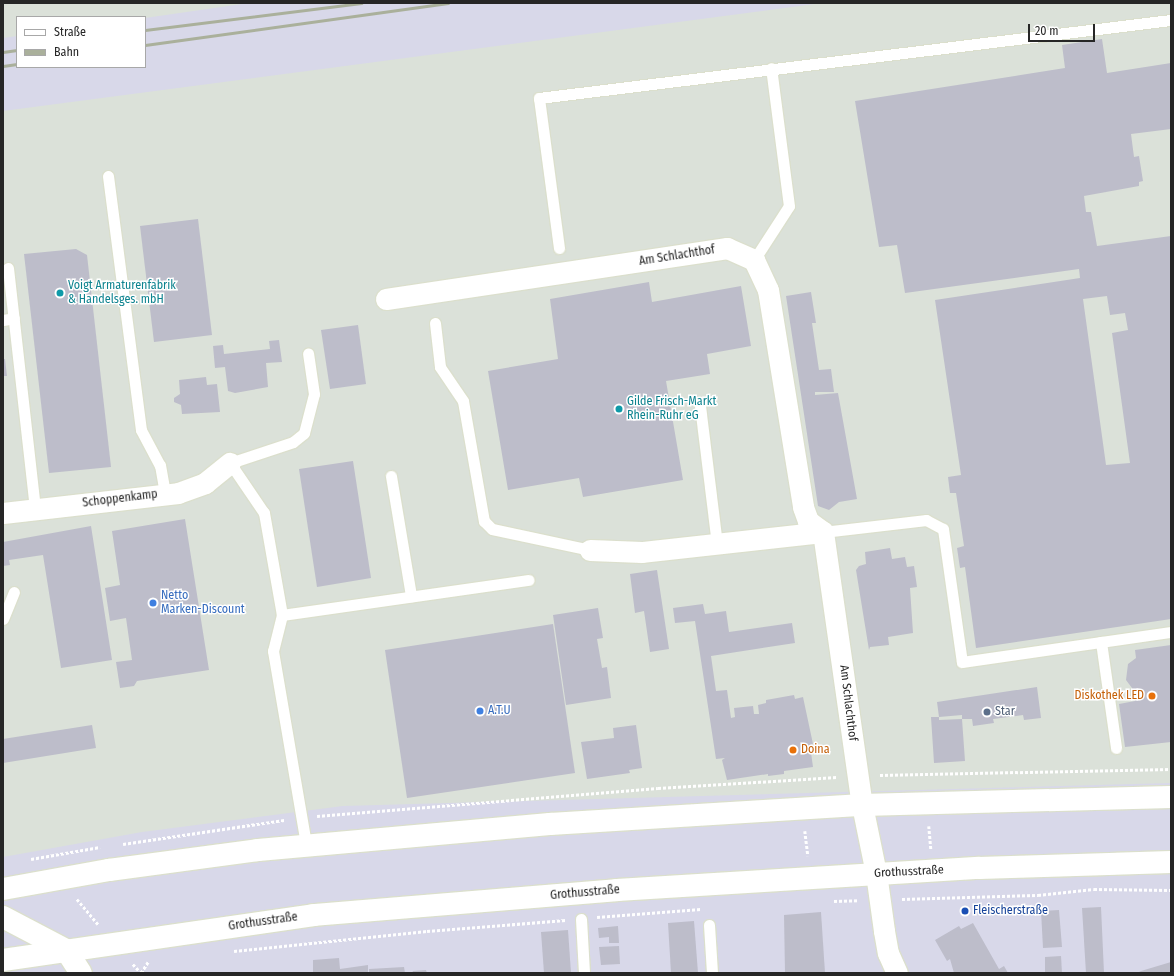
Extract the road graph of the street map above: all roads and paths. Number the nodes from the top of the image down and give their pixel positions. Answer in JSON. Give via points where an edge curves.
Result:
{"nodes":[{"id":1,"x":1171,"y":20,"type":"edge"},
{"id":2,"x":771,"y":68,"type":"junction"},
{"id":3,"x":108,"y":176,"type":"dead end"},
{"id":4,"x":559,"y":248,"type":"dead end"},
{"id":5,"x":754,"y":260,"type":"junction"},
{"id":6,"x":8,"y":268,"type":"dead end"},
{"id":7,"x":386,"y":299,"type":"dead end"},
{"id":8,"x":8,"y":319,"type":"edge"},
{"id":9,"x":435,"y":323,"type":"dead end"},
{"id":10,"x":308,"y":353,"type":"dead end"},
{"id":11,"x":700,"y":406,"type":"dead end"},
{"id":12,"x":230,"y":463,"type":"junction"},
{"id":13,"x":391,"y":476,"type":"dead end"},
{"id":14,"x":165,"y":494,"type":"junction"},
{"id":15,"x":35,"y":509,"type":"junction"},
{"id":16,"x":3,"y":513,"type":"edge"},
{"id":17,"x":823,"y":532,"type":"junction"},
{"id":18,"x":717,"y":544,"type":"junction"},
{"id":19,"x":590,"y":550,"type":"joint"},
{"id":20,"x":529,"y":580,"type":"dead end"},
{"id":21,"x":14,"y":592,"type":"dead end"},
{"id":22,"x":411,"y":596,"type":"junction"},
{"id":23,"x":282,"y":615,"type":"junction"},
{"id":24,"x":3,"y":619,"type":"edge"},
{"id":25,"x":1171,"y":632,"type":"edge"},
{"id":26,"x":1100,"y":642,"type":"junction"},
{"id":27,"x":1116,"y":748,"type":"dead end"},
{"id":28,"x":1171,"y":769,"type":"edge"},
{"id":29,"x":884,"y":775,"type":"dead end"},
{"id":30,"x":828,"y":777,"type":"dead end"},
{"id":31,"x":1171,"y":798,"type":"edge"},
{"id":32,"x":862,"y":805,"type":"junction"},
{"id":33,"x":301,"y":818,"type":"junction"},
{"id":34,"x":929,"y":825,"type":"dead end"},
{"id":35,"x":804,"y":827,"type":"dead end"},
{"id":36,"x":306,"y":844,"type":"junction"},
{"id":37,"x":114,"y":845,"type":"dead end"},
{"id":38,"x":107,"y":846,"type":"dead end"},
{"id":39,"x":808,"y":854,"type":"dead end"},
{"id":40,"x":931,"y":857,"type":"dead end"},
{"id":41,"x":26,"y":860,"type":"dead end"},
{"id":42,"x":1171,"y":862,"type":"edge"},
{"id":43,"x":876,"y":873,"type":"junction"},
{"id":44,"x":3,"y":889,"type":"edge"},
{"id":45,"x":1171,"y":890,"type":"edge"},
{"id":46,"x":76,"y":899,"type":"dead end"},
{"id":47,"x":907,"y":899,"type":"dead end"},
{"id":48,"x":853,"y":900,"type":"dead end"},
{"id":49,"x":829,"y":901,"type":"dead end"},
{"id":50,"x":708,"y":909,"type":"dead end"},
{"id":51,"x":3,"y":917,"type":"edge"},
{"id":52,"x":581,"y":919,"type":"junction"},
{"id":53,"x":99,"y":925,"type":"dead end"},
{"id":54,"x":709,"y":925,"type":"dead end"},
{"id":55,"x":66,"y":950,"type":"junction"},
{"id":56,"x":229,"y":952,"type":"dead end"},
{"id":57,"x":10,"y":959,"type":"edge"},
{"id":58,"x":132,"y":962,"type":"dead end"},
{"id":59,"x":81,"y":973,"type":"edge"},
{"id":60,"x":141,"y":973,"type":"edge"},
{"id":61,"x":584,"y":973,"type":"edge"},
{"id":62,"x":712,"y":973,"type":"edge"},
{"id":63,"x":897,"y":973,"type":"edge"}],
"edges":[{"from":1,"to":2,"type":"lane"},
{"from":2,"to":4,"type":"lane","via":[[539,98]]},
{"from":2,"to":5,"type":"lane","via":[[789,206]]},
{"from":3,"to":14,"type":"lane","via":[[141,430],[160,465]]},
{"from":5,"to":7,"type":"street","name":"Am Schlachthof","via":[[727,248]]},
{"from":5,"to":17,"type":"street","via":[[768,290],[803,507],[808,520]]},
{"from":6,"to":8,"type":"lane"},
{"from":8,"to":15,"type":"lane"},
{"from":9,"to":19,"type":"lane","via":[[440,368],[463,401],[484,521],[492,529]]},
{"from":10,"to":12,"type":"lane","via":[[314,394],[304,433],[293,442]]},
{"from":11,"to":18,"type":"lane"},
{"from":12,"to":14,"type":"street","name":"Schoppenkamp","via":[[205,483],[178,493]]},
{"from":12,"to":23,"type":"lane","via":[[264,513]]},
{"from":13,"to":22,"type":"lane"},
{"from":14,"to":15,"type":"street","name":"Schoppenkamp"},
{"from":15,"to":16,"type":"street","name":"Schoppenkamp"},
{"from":17,"to":18,"type":"street"},
{"from":17,"to":26,"type":"lane","via":[[926,520],[943,529],[962,662]]},
{"from":17,"to":32,"type":"street","name":"Am Schlachthof"},
{"from":18,"to":19,"type":"street","via":[[642,552]]},
{"from":20,"to":22,"type":"lane"},
{"from":21,"to":24,"type":"lane"},
{"from":22,"to":23,"type":"lane"},
{"from":23,"to":33,"type":"lane","via":[[273,651]]},
{"from":25,"to":26,"type":"lane"},
{"from":26,"to":27,"type":"lane"},
{"from":28,"to":29,"type":"path"},
{"from":30,"to":33,"type":"path","via":[[548,796]]},
{"from":31,"to":32,"type":"main road"},
{"from":32,"to":36,"type":"main road","via":[[550,824]]},
{"from":32,"to":43,"type":"street","name":"Am Schlachthof"},
{"from":33,"to":36,"type":"lane"},
{"from":33,"to":37,"type":"path"},
{"from":34,"to":40,"type":"path"},
{"from":35,"to":39,"type":"path"},
{"from":36,"to":44,"type":"main road","via":[[108,870]]},
{"from":38,"to":41,"type":"path"},
{"from":42,"to":43,"type":"main road","name":"Grothusstraße"},
{"from":43,"to":55,"type":"main road","name":"Grothusstraße","via":[[617,890],[314,915]]},
{"from":43,"to":63,"type":"street","via":[[888,953]]},
{"from":45,"to":47,"type":"path","via":[[1094,889],[1038,895]]},
{"from":46,"to":53,"type":"path"},
{"from":48,"to":49,"type":"path"},
{"from":50,"to":52,"type":"path"},
{"from":51,"to":55,"type":"main road"},
{"from":52,"to":56,"type":"path","via":[[427,931]]},
{"from":52,"to":61,"type":"lane"},
{"from":54,"to":62,"type":"lane"},
{"from":55,"to":57,"type":"main road","name":"Grothusstraße"},
{"from":55,"to":59,"type":"main road"},
{"from":58,"to":60,"type":"path"}]}
